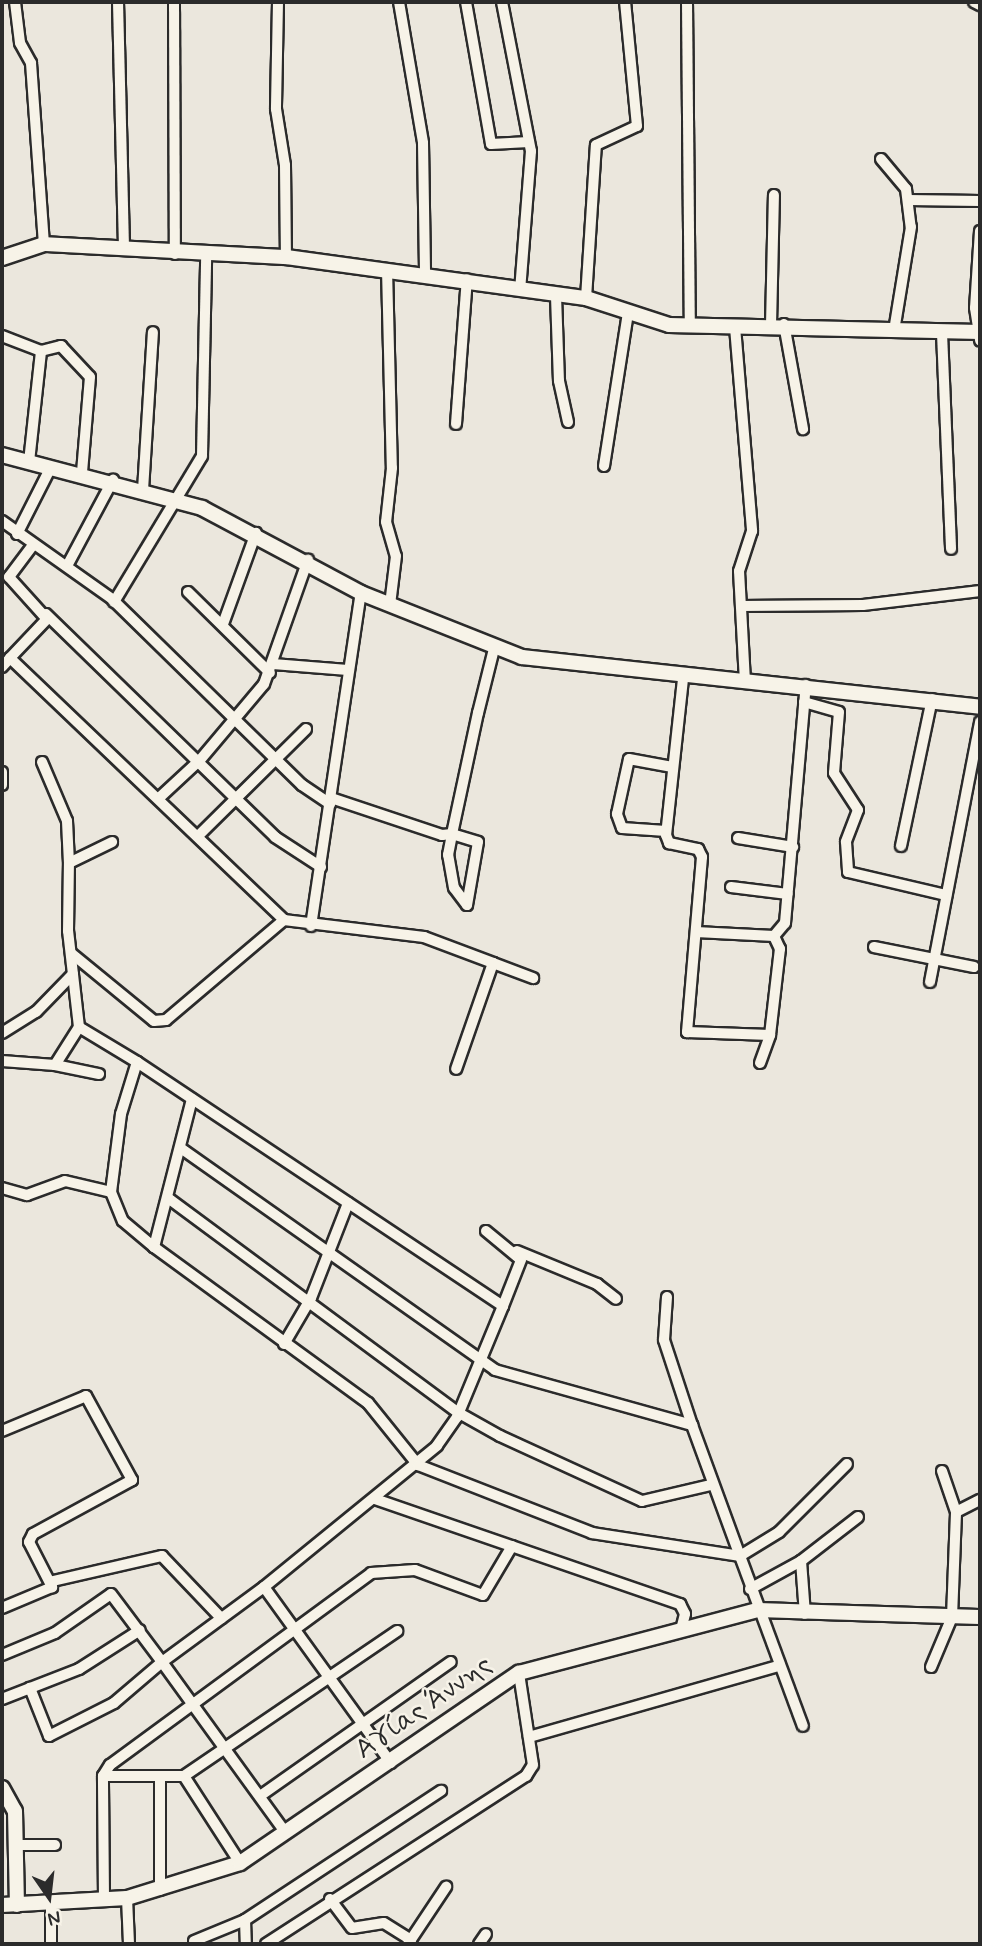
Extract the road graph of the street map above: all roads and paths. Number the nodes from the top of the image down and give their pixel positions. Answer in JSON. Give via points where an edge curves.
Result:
{"nodes":[{"id":1,"x":15,"y":2,"type":"edge"},
{"id":2,"x":118,"y":2,"type":"edge"},
{"id":3,"x":174,"y":2,"type":"edge"},
{"id":4,"x":278,"y":2,"type":"edge"},
{"id":5,"x":399,"y":2,"type":"edge"},
{"id":6,"x":466,"y":2,"type":"edge"},
{"id":7,"x":502,"y":2,"type":"edge"},
{"id":8,"x":625,"y":2,"type":"edge"},
{"id":9,"x":687,"y":2,"type":"edge"},
{"id":10,"x":974,"y":2,"type":"edge"},
{"id":11,"x":980,"y":5,"type":"edge"},
{"id":12,"x":529,"y":142,"type":"junction"},
{"id":13,"x":881,"y":159,"type":"dead end"},
{"id":14,"x":774,"y":195,"type":"dead end"},
{"id":15,"x":908,"y":200,"type":"junction"},
{"id":16,"x":980,"y":201,"type":"edge"},
{"id":17,"x":980,"y":231,"type":"edge"},
{"id":18,"x":44,"y":244,"type":"junction"},
{"id":19,"x":124,"y":249,"type":"junction"},
{"id":20,"x":175,"y":255,"type":"junction"},
{"id":21,"x":206,"y":257,"type":"junction"},
{"id":22,"x":286,"y":257,"type":"junction"},
{"id":23,"x":2,"y":258,"type":"edge"},
{"id":24,"x":387,"y":269,"type":"junction"},
{"id":25,"x":425,"y":273,"type":"junction"},
{"id":26,"x":467,"y":279,"type":"junction"},
{"id":27,"x":520,"y":290,"type":"junction"},
{"id":28,"x":556,"y":296,"type":"junction"},
{"id":29,"x":586,"y":298,"type":"junction"},
{"id":30,"x":628,"y":313,"type":"junction"},
{"id":31,"x":777,"y":324,"type":"junction"},
{"id":32,"x":690,"y":327,"type":"junction"},
{"id":33,"x":736,"y":327,"type":"junction"},
{"id":34,"x":894,"y":331,"type":"junction"},
{"id":35,"x":153,"y":332,"type":"dead end"},
{"id":36,"x":942,"y":333,"type":"junction"},
{"id":37,"x":980,"y":335,"type":"edge"},
{"id":38,"x":2,"y":336,"type":"edge"},
{"id":39,"x":41,"y":351,"type":"junction"},
{"id":40,"x":568,"y":422,"type":"dead end"},
{"id":41,"x":456,"y":424,"type":"dead end"},
{"id":42,"x":803,"y":429,"type":"dead end"},
{"id":43,"x":2,"y":455,"type":"edge"},
{"id":44,"x":29,"y":462,"type":"junction"},
{"id":45,"x":604,"y":466,"type":"dead end"},
{"id":46,"x":51,"y":467,"type":"junction"},
{"id":47,"x":82,"y":472,"type":"junction"},
{"id":48,"x":113,"y":480,"type":"junction"},
{"id":49,"x":143,"y":489,"type":"junction"},
{"id":50,"x":171,"y":498,"type":"junction"},
{"id":51,"x":2,"y":522,"type":"edge"},
{"id":52,"x":256,"y":533,"type":"junction"},
{"id":53,"x":16,"y":534,"type":"junction"},
{"id":54,"x":33,"y":545,"type":"junction"},
{"id":55,"x":951,"y":549,"type":"dead end"},
{"id":56,"x":308,"y":559,"type":"junction"},
{"id":57,"x":67,"y":566,"type":"junction"},
{"id":58,"x":980,"y":591,"type":"edge"},
{"id":59,"x":188,"y":592,"type":"dead end"},
{"id":60,"x":361,"y":593,"type":"junction"},
{"id":61,"x":114,"y":602,"type":"junction"},
{"id":62,"x":390,"y":605,"type":"junction"},
{"id":63,"x":741,"y":606,"type":"junction"},
{"id":64,"x":46,"y":614,"type":"junction"},
{"id":65,"x":223,"y":624,"type":"junction"},
{"id":66,"x":494,"y":649,"type":"junction"},
{"id":67,"x":10,"y":658,"type":"junction"},
{"id":68,"x":2,"y":667,"type":"edge"},
{"id":69,"x":271,"y":668,"type":"junction"},
{"id":70,"x":348,"y":670,"type":"junction"},
{"id":71,"x":682,"y":679,"type":"junction"},
{"id":72,"x":746,"y":681,"type":"junction"},
{"id":73,"x":806,"y":685,"type":"junction"},
{"id":74,"x":932,"y":699,"type":"junction"},
{"id":75,"x":804,"y":702,"type":"junction"},
{"id":76,"x":980,"y":707,"type":"edge"},
{"id":77,"x":233,"y":716,"type":"junction"},
{"id":78,"x":980,"y":722,"type":"edge"},
{"id":79,"x":306,"y":729,"type":"dead end"},
{"id":80,"x":275,"y":758,"type":"junction"},
{"id":81,"x":200,"y":760,"type":"junction"},
{"id":82,"x":42,"y":762,"type":"dead end"},
{"id":83,"x":672,"y":767,"type":"junction"},
{"id":84,"x":2,"y":772,"type":"edge"},
{"id":85,"x":2,"y":785,"type":"edge"},
{"id":86,"x":159,"y":797,"type":"junction"},
{"id":87,"x":236,"y":798,"type":"junction"},
{"id":88,"x":330,"y":801,"type":"junction"},
{"id":89,"x":666,"y":831,"type":"junction"},
{"id":90,"x":453,"y":834,"type":"junction"},
{"id":91,"x":198,"y":836,"type":"junction"},
{"id":92,"x":738,"y":838,"type":"dead end"},
{"id":93,"x":112,"y":842,"type":"dead end"},
{"id":94,"x":901,"y":846,"type":"dead end"},
{"id":95,"x":793,"y":847,"type":"junction"},
{"id":96,"x":69,"y":863,"type":"junction"},
{"id":97,"x":321,"y":867,"type":"junction"},
{"id":98,"x":731,"y":887,"type":"dead end"},
{"id":99,"x":788,"y":894,"type":"junction"},
{"id":100,"x":946,"y":895,"type":"junction"},
{"id":101,"x":284,"y":920,"type":"junction"},
{"id":102,"x":311,"y":926,"type":"junction"},
{"id":103,"x":696,"y":932,"type":"junction"},
{"id":104,"x":774,"y":936,"type":"junction"},
{"id":105,"x":873,"y":947,"type":"dead end"},
{"id":106,"x":71,"y":953,"type":"junction"},
{"id":107,"x":934,"y":958,"type":"junction"},
{"id":108,"x":493,"y":963,"type":"junction"},
{"id":109,"x":974,"y":967,"type":"dead end"},
{"id":110,"x":73,"y":974,"type":"junction"},
{"id":111,"x":533,"y":978,"type":"dead end"},
{"id":112,"x":930,"y":982,"type":"dead end"},
{"id":113,"x":79,"y":1027,"type":"junction"},
{"id":114,"x":2,"y":1033,"type":"edge"},
{"id":115,"x":770,"y":1035,"type":"junction"},
{"id":116,"x":2,"y":1061,"type":"edge"},
{"id":117,"x":137,"y":1062,"type":"junction"},
{"id":118,"x":760,"y":1063,"type":"dead end"},
{"id":119,"x":55,"y":1065,"type":"junction"},
{"id":120,"x":456,"y":1069,"type":"dead end"},
{"id":121,"x":99,"y":1074,"type":"dead end"},
{"id":122,"x":192,"y":1099,"type":"junction"},
{"id":123,"x":182,"y":1149,"type":"junction"},
{"id":124,"x":2,"y":1188,"type":"edge"},
{"id":125,"x":111,"y":1192,"type":"junction"},
{"id":126,"x":168,"y":1198,"type":"junction"},
{"id":127,"x":348,"y":1203,"type":"junction"},
{"id":128,"x":486,"y":1231,"type":"dead end"},
{"id":129,"x":154,"y":1247,"type":"junction"},
{"id":130,"x":327,"y":1251,"type":"junction"},
{"id":131,"x":517,"y":1251,"type":"junction"},
{"id":132,"x":667,"y":1297,"type":"dead end"},
{"id":133,"x":310,"y":1298,"type":"junction"},
{"id":134,"x":617,"y":1299,"type":"dead end"},
{"id":135,"x":503,"y":1306,"type":"junction"},
{"id":136,"x":284,"y":1343,"type":"junction"},
{"id":137,"x":481,"y":1361,"type":"junction"},
{"id":138,"x":459,"y":1413,"type":"junction"},
{"id":139,"x":692,"y":1425,"type":"junction"},
{"id":140,"x":2,"y":1431,"type":"edge"},
{"id":141,"x":847,"y":1464,"type":"dead end"},
{"id":142,"x":418,"y":1465,"type":"junction"},
{"id":143,"x":942,"y":1471,"type":"dead end"},
{"id":144,"x":711,"y":1485,"type":"junction"},
{"id":145,"x":375,"y":1499,"type":"junction"},
{"id":146,"x":980,"y":1500,"type":"edge"},
{"id":147,"x":957,"y":1512,"type":"junction"},
{"id":148,"x":858,"y":1517,"type":"dead end"},
{"id":149,"x":512,"y":1546,"type":"junction"},
{"id":150,"x":740,"y":1556,"type":"junction"},
{"id":151,"x":802,"y":1562,"type":"junction"},
{"id":152,"x":53,"y":1581,"type":"junction"},
{"id":153,"x":264,"y":1587,"type":"junction"},
{"id":154,"x":750,"y":1589,"type":"junction"},
{"id":155,"x":2,"y":1608,"type":"edge"},
{"id":156,"x":757,"y":1610,"type":"junction"},
{"id":157,"x":805,"y":1614,"type":"junction"},
{"id":158,"x":952,"y":1617,"type":"junction"},
{"id":159,"x":980,"y":1617,"type":"edge"},
{"id":160,"x":221,"y":1618,"type":"junction"},
{"id":161,"x":294,"y":1629,"type":"junction"},
{"id":162,"x":141,"y":1630,"type":"junction"},
{"id":163,"x":681,"y":1630,"type":"junction"},
{"id":164,"x":397,"y":1631,"type":"dead end"},
{"id":165,"x":2,"y":1655,"type":"edge"},
{"id":166,"x":162,"y":1662,"type":"junction"},
{"id":167,"x":451,"y":1662,"type":"dead end"},
{"id":168,"x":778,"y":1666,"type":"junction"},
{"id":169,"x":931,"y":1667,"type":"dead end"},
{"id":170,"x":519,"y":1673,"type":"junction"},
{"id":171,"x":331,"y":1679,"type":"junction"},
{"id":172,"x":30,"y":1688,"type":"junction"},
{"id":173,"x":2,"y":1699,"type":"edge"},
{"id":174,"x":195,"y":1706,"type":"junction"},
{"id":175,"x":364,"y":1725,"type":"junction"},
{"id":176,"x":803,"y":1726,"type":"dead end"},
{"id":177,"x":529,"y":1737,"type":"junction"},
{"id":178,"x":225,"y":1749,"type":"junction"},
{"id":179,"x":391,"y":1763,"type":"junction"},
{"id":180,"x":103,"y":1776,"type":"junction"},
{"id":181,"x":184,"y":1776,"type":"junction"},
{"id":182,"x":160,"y":1777,"type":"junction"},
{"id":183,"x":2,"y":1788,"type":"edge"},
{"id":184,"x":441,"y":1791,"type":"dead end"},
{"id":185,"x":260,"y":1796,"type":"junction"},
{"id":186,"x":286,"y":1833,"type":"junction"},
{"id":187,"x":16,"y":1845,"type":"junction"},
{"id":188,"x":55,"y":1845,"type":"dead end"},
{"id":189,"x":240,"y":1863,"type":"junction"},
{"id":190,"x":446,"y":1887,"type":"dead end"},
{"id":191,"x":160,"y":1890,"type":"junction"},
{"id":192,"x":104,"y":1898,"type":"junction"},
{"id":193,"x":127,"y":1898,"type":"junction"},
{"id":194,"x":330,"y":1899,"type":"junction"},
{"id":195,"x":51,"y":1902,"type":"junction"},
{"id":196,"x":2,"y":1905,"type":"edge"},
{"id":197,"x":17,"y":1906,"type":"junction"},
{"id":198,"x":245,"y":1920,"type":"junction"},
{"id":199,"x":486,"y":1934,"type":"dead end"},
{"id":200,"x":194,"y":1941,"type":"dead end"},
{"id":201,"x":409,"y":1942,"type":"edge"},
{"id":202,"x":51,"y":1944,"type":"edge"},
{"id":203,"x":129,"y":1944,"type":"edge"},
{"id":204,"x":246,"y":1944,"type":"edge"},
{"id":205,"x":266,"y":1944,"type":"edge"},
{"id":206,"x":480,"y":1944,"type":"edge"}],
"edges":[{"from":1,"to":18,"type":"street","via":[[20,43],[32,63]]},
{"from":2,"to":19,"type":"street"},
{"from":3,"to":20,"type":"street"},
{"from":4,"to":22,"type":"street","via":[[276,109],[285,165]]},
{"from":5,"to":25,"type":"street","via":[[423,143]]},
{"from":6,"to":12,"type":"street","via":[[491,144]]},
{"from":7,"to":12,"type":"street"},
{"from":8,"to":29,"type":"street","via":[[637,126],[596,145]]},
{"from":9,"to":32,"type":"street"},
{"from":10,"to":11,"type":"street"},
{"from":12,"to":27,"type":"street"},
{"from":13,"to":15,"type":"street"},
{"from":14,"to":31,"type":"street"},
{"from":15,"to":16,"type":"street"},
{"from":15,"to":34,"type":"street","via":[[909,246]]},
{"from":17,"to":37,"type":"street"},
{"from":18,"to":19,"type":"street"},
{"from":18,"to":23,"type":"street"},
{"from":19,"to":20,"type":"street"},
{"from":20,"to":21,"type":"street"},
{"from":21,"to":22,"type":"street"},
{"from":21,"to":50,"type":"street","via":[[205,444],[189,480]]},
{"from":22,"to":24,"type":"street"},
{"from":24,"to":25,"type":"street"},
{"from":24,"to":62,"type":"street","via":[[392,468],[386,522],[396,556]]},
{"from":25,"to":26,"type":"street"},
{"from":26,"to":27,"type":"street"},
{"from":26,"to":41,"type":"street"},
{"from":27,"to":28,"type":"street"},
{"from":28,"to":29,"type":"street"},
{"from":28,"to":40,"type":"street","via":[[559,381]]},
{"from":29,"to":30,"type":"street"},
{"from":30,"to":32,"type":"street"},
{"from":30,"to":45,"type":"street"},
{"from":31,"to":33,"type":"street"},
{"from":31,"to":34,"type":"street"},
{"from":31,"to":42,"type":"street"},
{"from":32,"to":33,"type":"street"},
{"from":33,"to":63,"type":"street","via":[[752,531],[739,572]]},
{"from":34,"to":36,"type":"street"},
{"from":35,"to":49,"type":"street"},
{"from":36,"to":37,"type":"street"},
{"from":36,"to":55,"type":"street"},
{"from":38,"to":39,"type":"street"},
{"from":39,"to":44,"type":"street"},
{"from":39,"to":47,"type":"street","via":[[61,346],[90,377]]},
{"from":43,"to":44,"type":"street"},
{"from":44,"to":46,"type":"street"},
{"from":46,"to":47,"type":"street"},
{"from":46,"to":53,"type":"street"},
{"from":47,"to":48,"type":"street"},
{"from":48,"to":49,"type":"street"},
{"from":48,"to":57,"type":"street"},
{"from":49,"to":50,"type":"street"},
{"from":50,"to":52,"type":"street"},
{"from":50,"to":61,"type":"street"},
{"from":51,"to":53,"type":"street"},
{"from":52,"to":56,"type":"street"},
{"from":52,"to":65,"type":"street"},
{"from":53,"to":54,"type":"street"},
{"from":54,"to":57,"type":"street"},
{"from":54,"to":64,"type":"street","via":[[9,577]]},
{"from":56,"to":60,"type":"street"},
{"from":56,"to":69,"type":"street"},
{"from":57,"to":61,"type":"street"},
{"from":58,"to":63,"type":"street","via":[[863,605]]},
{"from":59,"to":65,"type":"street"},
{"from":60,"to":62,"type":"street"},
{"from":60,"to":70,"type":"street"},
{"from":61,"to":77,"type":"street"},
{"from":62,"to":66,"type":"street"},
{"from":63,"to":72,"type":"street"},
{"from":64,"to":67,"type":"street"},
{"from":64,"to":81,"type":"street"},
{"from":65,"to":69,"type":"street"},
{"from":66,"to":71,"type":"street","via":[[550,664]]},
{"from":66,"to":90,"type":"street"},
{"from":67,"to":68,"type":"street"},
{"from":67,"to":86,"type":"street"},
{"from":69,"to":70,"type":"street"},
{"from":69,"to":77,"type":"street"},
{"from":70,"to":88,"type":"street"},
{"from":71,"to":72,"type":"street"},
{"from":71,"to":83,"type":"street"},
{"from":72,"to":73,"type":"street"},
{"from":73,"to":74,"type":"street"},
{"from":73,"to":75,"type":"street"},
{"from":74,"to":76,"type":"street"},
{"from":74,"to":94,"type":"street"},
{"from":75,"to":95,"type":"street"},
{"from":75,"to":100,"type":"street","via":[[836,708],[841,718],[834,773],[859,810],[846,842],[848,872]]},
{"from":77,"to":80,"type":"street"},
{"from":77,"to":81,"type":"street"},
{"from":78,"to":100,"type":"street"},
{"from":79,"to":80,"type":"street"},
{"from":80,"to":87,"type":"street"},
{"from":80,"to":88,"type":"street"},
{"from":81,"to":86,"type":"street"},
{"from":81,"to":87,"type":"street"},
{"from":82,"to":96,"type":"street","via":[[67,821]]},
{"from":83,"to":89,"type":"street"},
{"from":83,"to":89,"type":"street","via":[[629,759],[617,814],[622,828]]},
{"from":84,"to":85,"type":"street"},
{"from":86,"to":91,"type":"street"},
{"from":87,"to":91,"type":"street"},
{"from":87,"to":97,"type":"street","via":[[285,846]]},
{"from":88,"to":90,"type":"street"},
{"from":88,"to":97,"type":"street"},
{"from":89,"to":103,"type":"street","via":[[669,843],[698,849],[702,857]]},
{"from":90,"to":90,"type":"street","via":[[482,848],[467,905],[459,900],[447,863]]},
{"from":91,"to":101,"type":"street"},
{"from":92,"to":95,"type":"street"},
{"from":93,"to":96,"type":"street"},
{"from":95,"to":99,"type":"street"},
{"from":96,"to":106,"type":"street"},
{"from":97,"to":102,"type":"street"},
{"from":98,"to":99,"type":"street"},
{"from":99,"to":104,"type":"street","via":[[785,923]]},
{"from":100,"to":107,"type":"street"},
{"from":101,"to":102,"type":"street"},
{"from":101,"to":106,"type":"street","via":[[166,1020],[154,1021]]},
{"from":102,"to":108,"type":"street","via":[[424,937]]},
{"from":103,"to":104,"type":"street"},
{"from":103,"to":115,"type":"street","via":[[687,1031]]},
{"from":104,"to":115,"type":"street","via":[[780,949]]},
{"from":105,"to":107,"type":"street"},
{"from":106,"to":110,"type":"street"},
{"from":107,"to":109,"type":"street"},
{"from":107,"to":112,"type":"street"},
{"from":108,"to":111,"type":"street"},
{"from":108,"to":120,"type":"street"},
{"from":110,"to":113,"type":"street"},
{"from":110,"to":114,"type":"street","via":[[36,1012]]},
{"from":113,"to":117,"type":"street"},
{"from":113,"to":119,"type":"street"},
{"from":115,"to":118,"type":"street"},
{"from":116,"to":119,"type":"street"},
{"from":117,"to":122,"type":"street"},
{"from":117,"to":125,"type":"street","via":[[121,1114]]},
{"from":119,"to":121,"type":"street"},
{"from":122,"to":123,"type":"street"},
{"from":122,"to":127,"type":"street"},
{"from":123,"to":126,"type":"street"},
{"from":123,"to":130,"type":"street"},
{"from":124,"to":125,"type":"street","via":[[27,1195],[65,1181]]},
{"from":125,"to":129,"type":"street","via":[[123,1221]]},
{"from":126,"to":129,"type":"street"},
{"from":126,"to":133,"type":"street"},
{"from":127,"to":130,"type":"street"},
{"from":127,"to":135,"type":"street"},
{"from":128,"to":131,"type":"street"},
{"from":129,"to":136,"type":"street"},
{"from":130,"to":133,"type":"street"},
{"from":130,"to":137,"type":"street"},
{"from":131,"to":134,"type":"street","via":[[597,1284]]},
{"from":131,"to":135,"type":"street","via":[[520,1267]]},
{"from":132,"to":139,"type":"street","via":[[664,1340]]},
{"from":133,"to":136,"type":"street"},
{"from":133,"to":138,"type":"street"},
{"from":135,"to":137,"type":"street"},
{"from":136,"to":142,"type":"street","via":[[368,1403]]},
{"from":137,"to":138,"type":"street"},
{"from":137,"to":139,"type":"street","via":[[517,1378]]},
{"from":138,"to":142,"type":"street"},
{"from":138,"to":144,"type":"street","via":[[642,1501]]},
{"from":139,"to":144,"type":"street"},
{"from":140,"to":152,"type":"street","via":[[86,1396],[129,1468],[132,1483],[31,1537]]},
{"from":141,"to":150,"type":"street","via":[[779,1532]]},
{"from":142,"to":145,"type":"street"},
{"from":142,"to":150,"type":"street","via":[[592,1533]]},
{"from":143,"to":147,"type":"street"},
{"from":144,"to":150,"type":"street"},
{"from":145,"to":149,"type":"street"},
{"from":145,"to":153,"type":"street"},
{"from":146,"to":147,"type":"street"},
{"from":147,"to":158,"type":"street"},
{"from":148,"to":151,"type":"street"},
{"from":149,"to":161,"type":"street","via":[[486,1594],[415,1570],[386,1568]]},
{"from":149,"to":163,"type":"street","via":[[680,1604],[685,1614]]},
{"from":150,"to":154,"type":"street"},
{"from":151,"to":154,"type":"street"},
{"from":151,"to":157,"type":"street"},
{"from":152,"to":155,"type":"street","via":[[48,1590]]},
{"from":152,"to":160,"type":"street","via":[[162,1556]]},
{"from":153,"to":160,"type":"street"},
{"from":153,"to":161,"type":"street"},
{"from":154,"to":156,"type":"street"},
{"from":156,"to":157,"type":"street","name":"Αγίας Άννης"},
{"from":156,"to":163,"type":"street","name":"Αγίας Άννης"},
{"from":156,"to":168,"type":"street"},
{"from":157,"to":158,"type":"street","name":"Αγίας Άννης"},
{"from":158,"to":159,"type":"street","name":"Αγίας Άννης"},
{"from":158,"to":169,"type":"street"},
{"from":160,"to":166,"type":"street"},
{"from":161,"to":171,"type":"street"},
{"from":161,"to":174,"type":"street"},
{"from":162,"to":165,"type":"street","via":[[111,1594],[55,1633]]},
{"from":162,"to":166,"type":"street"},
{"from":162,"to":172,"type":"street","via":[[79,1669]]},
{"from":163,"to":170,"type":"street","name":"Αγίας Άννης"},
{"from":164,"to":171,"type":"street"},
{"from":166,"to":172,"type":"street","via":[[114,1703],[49,1736]]},
{"from":166,"to":174,"type":"street"},
{"from":167,"to":175,"type":"street"},
{"from":168,"to":176,"type":"street"},
{"from":168,"to":177,"type":"street"},
{"from":170,"to":177,"type":"street"},
{"from":170,"to":179,"type":"street","name":"Αγίας Άννης"},
{"from":171,"to":175,"type":"street"},
{"from":171,"to":178,"type":"street"},
{"from":172,"to":173,"type":"street"},
{"from":174,"to":178,"type":"street"},
{"from":174,"to":180,"type":"street"},
{"from":175,"to":179,"type":"street"},
{"from":175,"to":185,"type":"street"},
{"from":177,"to":194,"type":"street","via":[[533,1766],[526,1776]]},
{"from":178,"to":181,"type":"street"},
{"from":178,"to":185,"type":"street"},
{"from":179,"to":186,"type":"street","name":"Αγίας Άννης"},
{"from":180,"to":182,"type":"street"},
{"from":180,"to":192,"type":"street"},
{"from":181,"to":182,"type":"street"},
{"from":181,"to":189,"type":"street"},
{"from":182,"to":191,"type":"street"},
{"from":183,"to":187,"type":"street","via":[[13,1805]]},
{"from":184,"to":198,"type":"street"},
{"from":185,"to":186,"type":"street"},
{"from":186,"to":189,"type":"street","name":"Αγίας Άννης"},
{"from":187,"to":188,"type":"street"},
{"from":187,"to":197,"type":"street"},
{"from":189,"to":191,"type":"street","name":"Αγίας Άννης"},
{"from":190,"to":201,"type":"street"},
{"from":191,"to":193,"type":"street","name":"Αγίας Άννης"},
{"from":192,"to":193,"type":"street","name":"Αγίας Άννης"},
{"from":192,"to":195,"type":"street","name":"Αγίας Άννης"},
{"from":193,"to":203,"type":"street"},
{"from":194,"to":201,"type":"street","via":[[352,1928],[384,1923]]},
{"from":194,"to":205,"type":"street"},
{"from":195,"to":197,"type":"street","name":"Αγίας Άννης"},
{"from":195,"to":202,"type":"street"},
{"from":196,"to":197,"type":"street","name":"Αγίας Άννης"},
{"from":198,"to":200,"type":"street"},
{"from":198,"to":204,"type":"street"},
{"from":199,"to":206,"type":"street"}]}
